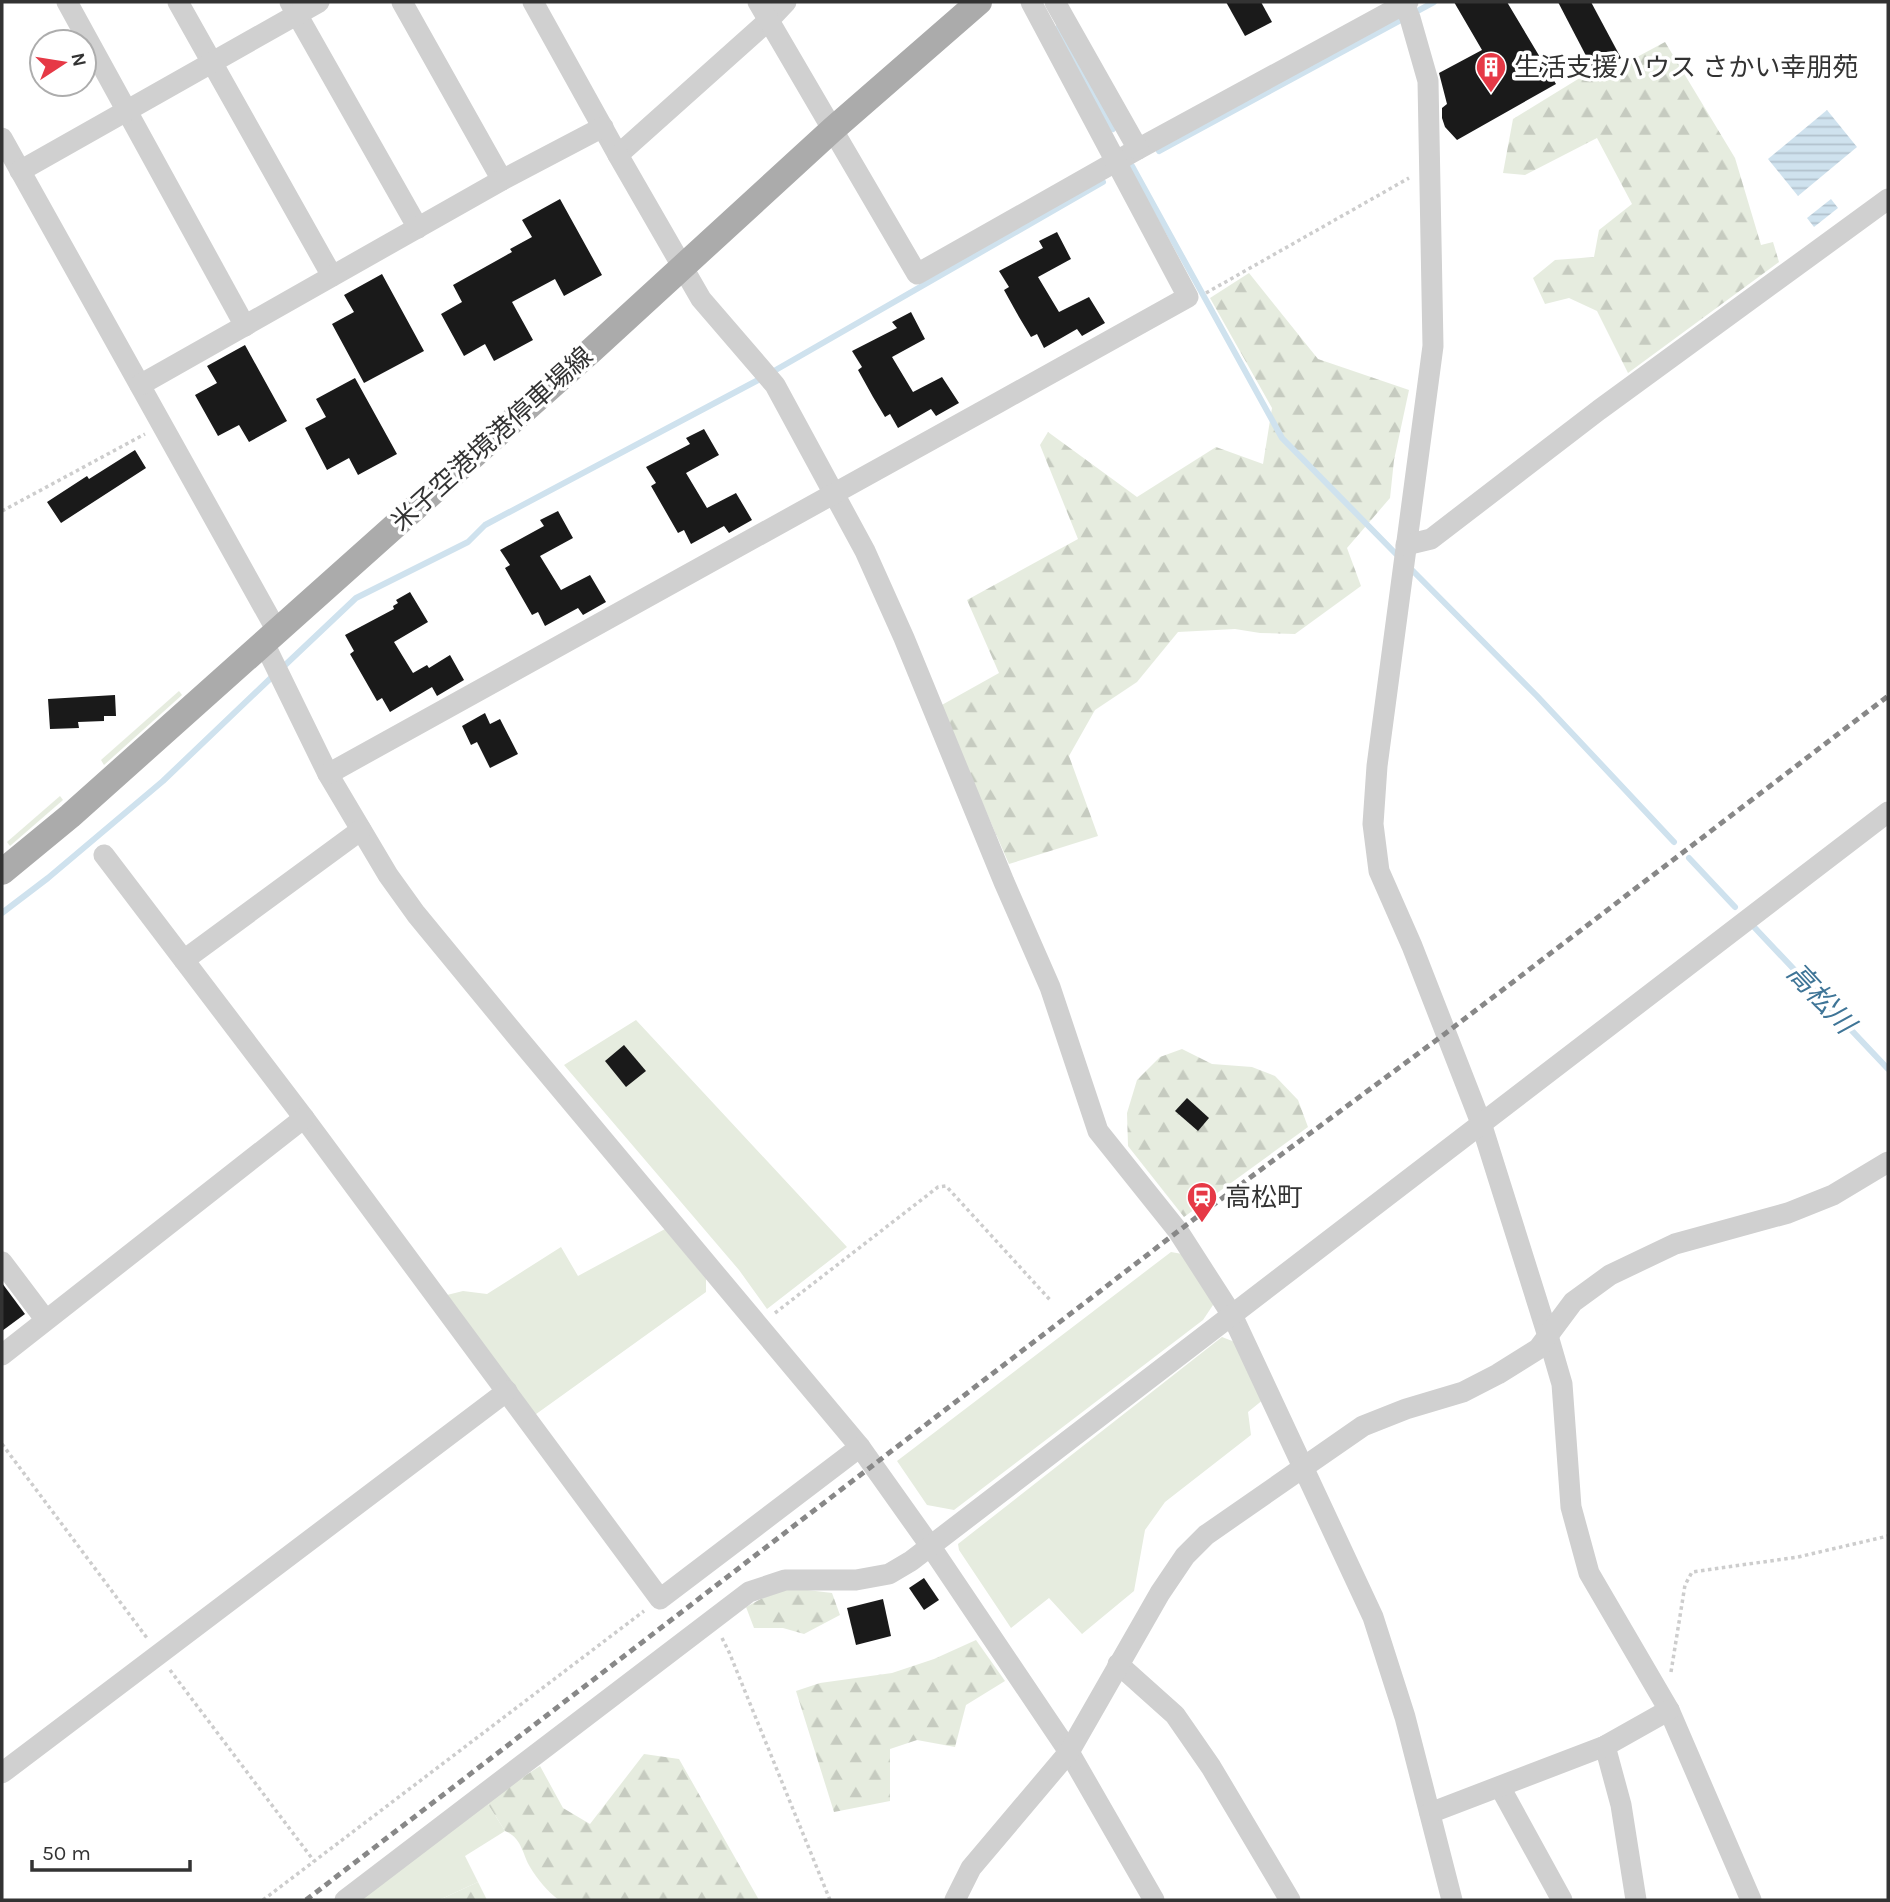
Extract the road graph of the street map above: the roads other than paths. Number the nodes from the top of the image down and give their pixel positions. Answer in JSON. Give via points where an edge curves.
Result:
{"nodes":[{"id":1,"x":66,"y":2,"type":"edge"},
{"id":2,"x":178,"y":2,"type":"edge"},
{"id":3,"x":319,"y":2,"type":"edge"},
{"id":4,"x":402,"y":2,"type":"edge"},
{"id":5,"x":533,"y":2,"type":"edge"},
{"id":6,"x":786,"y":2,"type":"edge"},
{"id":7,"x":979,"y":2,"type":"edge"},
{"id":8,"x":1031,"y":2,"type":"edge"},
{"id":9,"x":1055,"y":2,"type":"edge"},
{"id":10,"x":1406,"y":6,"type":"edge"},
{"id":11,"x":294,"y":8,"type":"edge"},
{"id":12,"x":764,"y":11,"type":"edge"},
{"id":13,"x":212,"y":62,"type":"junction"},
{"id":14,"x":127,"y":111,"type":"junction"},
{"id":15,"x":603,"y":127,"type":"junction"},
{"id":16,"x":832,"y":130,"type":"junction"},
{"id":17,"x":2,"y":138,"type":"edge"},
{"id":18,"x":1138,"y":149,"type":"junction"},
{"id":19,"x":618,"y":155,"type":"junction"},
{"id":20,"x":1117,"y":162,"type":"junction"},
{"id":21,"x":20,"y":171,"type":"junction"},
{"id":22,"x":502,"y":180,"type":"junction"},
{"id":23,"x":1886,"y":204,"type":"edge"},
{"id":24,"x":418,"y":228,"type":"junction"},
{"id":25,"x":681,"y":267,"type":"junction"},
{"id":26,"x":332,"y":276,"type":"junction"},
{"id":27,"x":245,"y":326,"type":"junction"},
{"id":28,"x":140,"y":384,"type":"junction"},
{"id":29,"x":834,"y":495,"type":"junction"},
{"id":30,"x":1406,"y":545,"type":"junction"},
{"id":31,"x":270,"y":637,"type":"junction"},
{"id":32,"x":328,"y":774,"type":"junction"},
{"id":33,"x":1888,"y":813,"type":"edge"},
{"id":34,"x":361,"y":830,"type":"junction"},
{"id":35,"x":104,"y":855,"type":"dead end"},
{"id":36,"x":5,"y":863,"type":"edge"},
{"id":37,"x":184,"y":960,"type":"junction"},
{"id":38,"x":304,"y":1118,"type":"junction"},
{"id":39,"x":1481,"y":1123,"type":"junction"},
{"id":40,"x":1888,"y":1162,"type":"edge"},
{"id":41,"x":2,"y":1262,"type":"edge"},
{"id":42,"x":1232,"y":1315,"type":"junction"},
{"id":43,"x":45,"y":1319,"type":"junction"},
{"id":44,"x":1548,"y":1336,"type":"junction"},
{"id":45,"x":2,"y":1354,"type":"edge"},
{"id":46,"x":507,"y":1391,"type":"junction"},
{"id":47,"x":860,"y":1447,"type":"junction"},
{"id":48,"x":1303,"y":1468,"type":"junction"},
{"id":49,"x":931,"y":1547,"type":"junction"},
{"id":50,"x":1118,"y":1664,"type":"junction"},
{"id":51,"x":1665,"y":1703,"type":"junction"},
{"id":52,"x":1605,"y":1746,"type":"junction"},
{"id":53,"x":1069,"y":1752,"type":"junction"},
{"id":54,"x":2,"y":1773,"type":"edge"},
{"id":55,"x":1500,"y":1787,"type":"junction"},
{"id":56,"x":1430,"y":1813,"type":"junction"},
{"id":57,"x":345,"y":1900,"type":"edge"},
{"id":58,"x":955,"y":1900,"type":"edge"},
{"id":59,"x":1154,"y":1900,"type":"edge"},
{"id":60,"x":1290,"y":1900,"type":"edge"},
{"id":61,"x":1452,"y":1900,"type":"edge"},
{"id":62,"x":1562,"y":1900,"type":"edge"},
{"id":63,"x":1636,"y":1900,"type":"edge"},
{"id":64,"x":1751,"y":1900,"type":"edge"}],
"edges":[{"from":1,"to":14,"type":"street"},
{"from":2,"to":13,"type":"street"},
{"from":3,"to":11,"type":"street"},
{"from":4,"to":22,"type":"street"},
{"from":5,"to":15,"type":"street"},
{"from":6,"to":12,"type":"street"},
{"from":7,"to":16,"type":"main road","name":"米子空港境港停車場線"},
{"from":8,"to":20,"type":"street"},
{"from":9,"to":18,"type":"street"},
{"from":10,"to":18,"type":"street"},
{"from":10,"to":30,"type":"street","via":[[1428,81],[1433,346]]},
{"from":11,"to":13,"type":"street"},
{"from":11,"to":24,"type":"street"},
{"from":12,"to":16,"type":"street"},
{"from":12,"to":19,"type":"street"},
{"from":13,"to":14,"type":"street"},
{"from":13,"to":26,"type":"street"},
{"from":14,"to":21,"type":"street"},
{"from":14,"to":27,"type":"street"},
{"from":15,"to":19,"type":"street"},
{"from":15,"to":22,"type":"street"},
{"from":16,"to":20,"type":"street","via":[[917,274]]},
{"from":16,"to":25,"type":"main road","name":"米子空港境港停車場線"},
{"from":17,"to":21,"type":"street"},
{"from":18,"to":20,"type":"street"},
{"from":19,"to":25,"type":"street"},
{"from":20,"to":29,"type":"street","via":[[1188,297]]},
{"from":21,"to":28,"type":"street"},
{"from":22,"to":24,"type":"street"},
{"from":23,"to":30,"type":"street","via":[[1610,401],[1430,539]]},
{"from":24,"to":26,"type":"street"},
{"from":25,"to":29,"type":"street","via":[[701,299],[775,385]]},
{"from":25,"to":31,"type":"main road","name":"米子空港境港停車場線"},
{"from":26,"to":27,"type":"street"},
{"from":27,"to":28,"type":"street"},
{"from":28,"to":31,"type":"street"},
{"from":29,"to":32,"type":"street"},
{"from":29,"to":42,"type":"street","via":[[904,638],[1050,987],[1098,1131],[1178,1231]]},
{"from":30,"to":39,"type":"street","via":[[1377,766],[1373,824],[1379,871]]},
{"from":31,"to":32,"type":"street"},
{"from":31,"to":36,"type":"main road","name":"米子空港境港停車場線","via":[[70,816]]},
{"from":32,"to":34,"type":"street"},
{"from":33,"to":39,"type":"street"},
{"from":34,"to":37,"type":"street"},
{"from":34,"to":47,"type":"street","via":[[416,914]]},
{"from":35,"to":37,"type":"street"},
{"from":37,"to":38,"type":"street"},
{"from":38,"to":43,"type":"street"},
{"from":38,"to":46,"type":"street"},
{"from":39,"to":42,"type":"street"},
{"from":39,"to":44,"type":"street"},
{"from":40,"to":44,"type":"street","via":[[1811,1204],[1675,1244],[1610,1275],[1573,1302]]},
{"from":41,"to":43,"type":"street"},
{"from":42,"to":48,"type":"street"},
{"from":42,"to":49,"type":"street"},
{"from":43,"to":45,"type":"street"},
{"from":44,"to":48,"type":"street","via":[[1538,1349],[1498,1374],[1463,1392],[1363,1426]]},
{"from":44,"to":51,"type":"street","via":[[1562,1384],[1571,1507],[1589,1573]]},
{"from":46,"to":47,"type":"street","via":[[660,1599]]},
{"from":46,"to":54,"type":"street"},
{"from":47,"to":49,"type":"street"},
{"from":48,"to":50,"type":"street","via":[[1206,1535],[1185,1556]]},
{"from":48,"to":56,"type":"street","via":[[1373,1617]]},
{"from":49,"to":53,"type":"street"},
{"from":49,"to":57,"type":"street","via":[[889,1574],[856,1580],[785,1580],[749,1592]]},
{"from":50,"to":53,"type":"street"},
{"from":50,"to":60,"type":"street","via":[[1175,1715]]},
{"from":51,"to":52,"type":"street"},
{"from":51,"to":64,"type":"street"},
{"from":52,"to":55,"type":"street"},
{"from":52,"to":63,"type":"street","via":[[1621,1805]]},
{"from":53,"to":58,"type":"street","via":[[971,1868]]},
{"from":53,"to":59,"type":"street"},
{"from":55,"to":56,"type":"street"},
{"from":55,"to":62,"type":"street"},
{"from":56,"to":61,"type":"street"}]}
